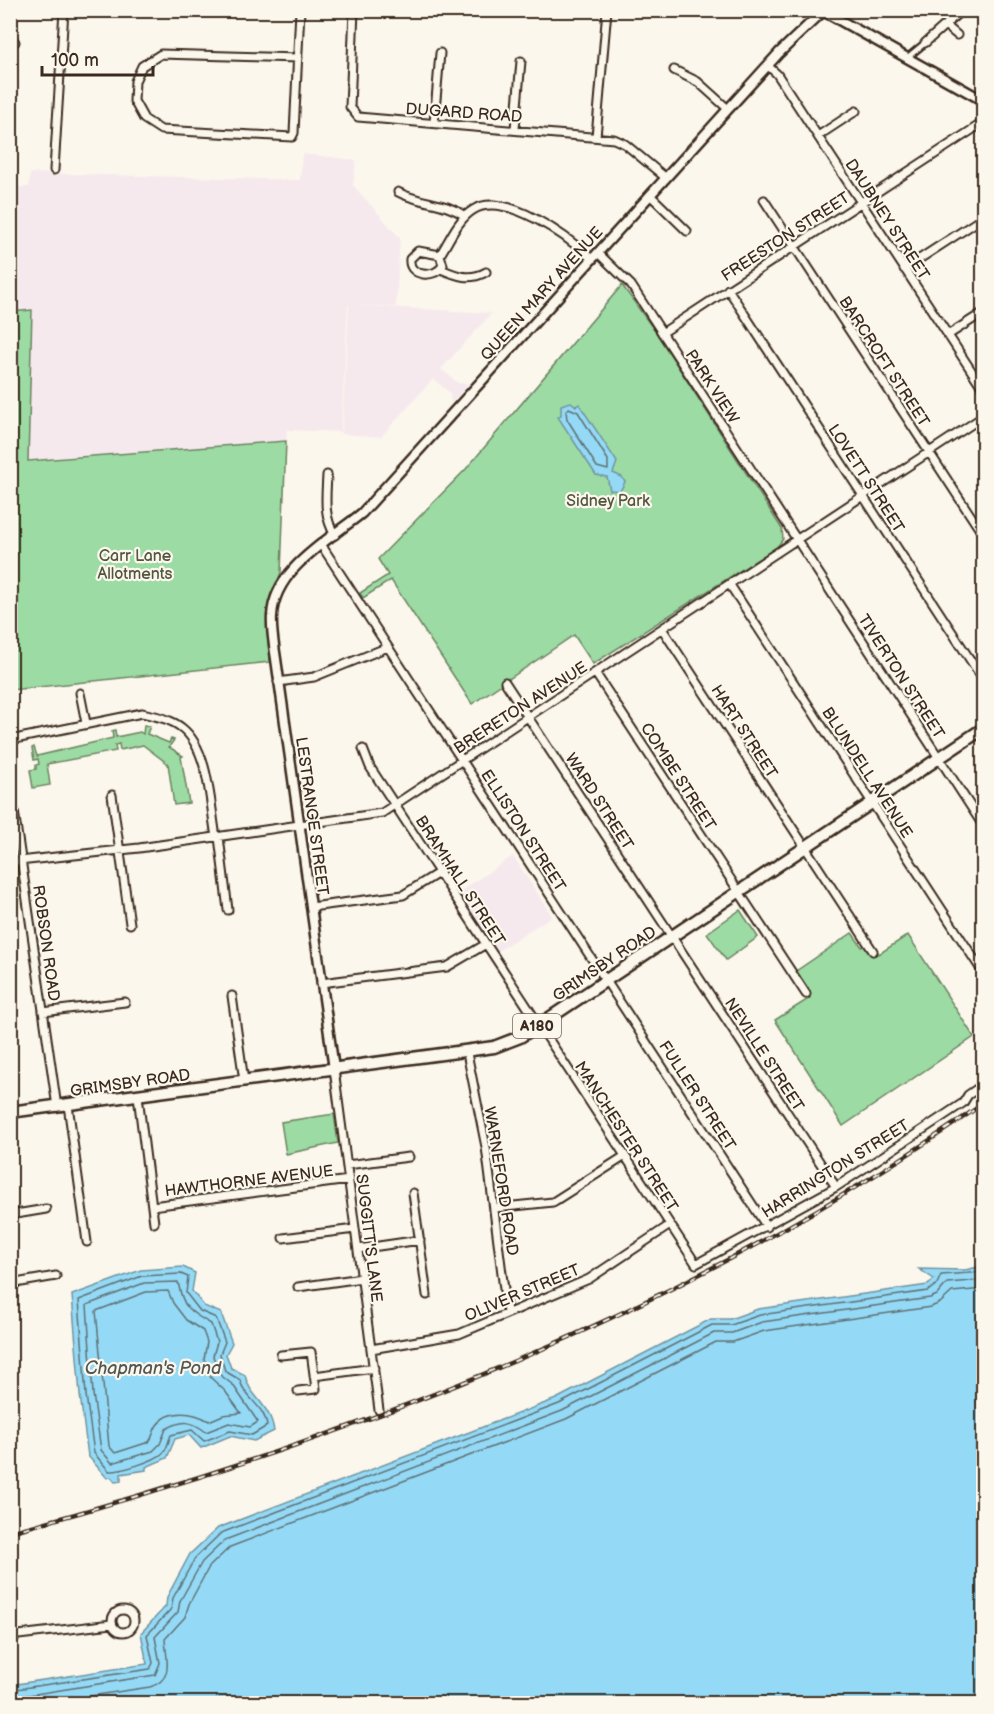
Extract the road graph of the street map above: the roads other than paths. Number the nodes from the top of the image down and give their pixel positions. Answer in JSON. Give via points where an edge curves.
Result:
{"nodes":[{"id":1,"x":64,"y":10,"type":"edge"},
{"id":2,"x":300,"y":10,"type":"edge"},
{"id":3,"x":354,"y":10,"type":"edge"},
{"id":4,"x":607,"y":10,"type":"edge"},
{"id":5,"x":837,"y":10,"type":"edge"},
{"id":6,"x":962,"y":10,"type":"edge"},
{"id":7,"x":820,"y":11,"type":"edge"},
{"id":8,"x":844,"y":21,"type":"junction"},
{"id":9,"x":945,"y":25,"type":"junction"},
{"id":10,"x":957,"y":34,"type":"dead end"},
{"id":11,"x":925,"y":43,"type":"joint"},
{"id":12,"x":440,"y":53,"type":"dead end"},
{"id":13,"x":908,"y":57,"type":"junction"},
{"id":14,"x":298,"y":58,"type":"junction"},
{"id":15,"x":521,"y":61,"type":"dead end"},
{"id":16,"x":768,"y":66,"type":"junction"},
{"id":17,"x":674,"y":70,"type":"dead end"},
{"id":18,"x":984,"y":101,"type":"edge"},
{"id":19,"x":728,"y":109,"type":"junction"},
{"id":20,"x":856,"y":111,"type":"dead end"},
{"id":21,"x":984,"y":122,"type":"edge"},
{"id":22,"x":434,"y":123,"type":"junction"},
{"id":23,"x":515,"y":129,"type":"junction"},
{"id":24,"x":818,"y":136,"type":"junction"},
{"id":25,"x":596,"y":137,"type":"junction"},
{"id":26,"x":54,"y":170,"type":"dead end"},
{"id":27,"x":666,"y":178,"type":"junction"},
{"id":28,"x":398,"y":192,"type":"dead end"},
{"id":29,"x":650,"y":195,"type":"junction"},
{"id":30,"x":764,"y":200,"type":"dead end"},
{"id":31,"x":861,"y":202,"type":"junction"},
{"id":32,"x":465,"y":216,"type":"junction"},
{"id":33,"x":984,"y":217,"type":"edge"},
{"id":34,"x":687,"y":231,"type":"dead end"},
{"id":35,"x":795,"y":246,"type":"junction"},
{"id":36,"x":440,"y":255,"type":"junction"},
{"id":37,"x":595,"y":256,"type":"junction"},
{"id":38,"x":441,"y":269,"type":"junction"},
{"id":39,"x":904,"y":269,"type":"junction"},
{"id":40,"x":486,"y":272,"type":"dead end"},
{"id":41,"x":728,"y":289,"type":"junction"},
{"id":42,"x":984,"y":312,"type":"edge"},
{"id":43,"x":662,"y":333,"type":"junction"},
{"id":44,"x":948,"y":335,"type":"junction"},
{"id":45,"x":984,"y":390,"type":"edge"},
{"id":46,"x":984,"y":416,"type":"edge"},
{"id":47,"x":929,"y":453,"type":"junction"},
{"id":48,"x":327,"y":475,"type":"dead end"},
{"id":49,"x":863,"y":496,"type":"junction"},
{"id":50,"x":335,"y":536,"type":"junction"},
{"id":51,"x":984,"y":536,"type":"edge"},
{"id":52,"x":797,"y":541,"type":"junction"},
{"id":53,"x":322,"y":546,"type":"junction"},
{"id":54,"x":291,"y":571,"type":"joint"},
{"id":55,"x":730,"y":585,"type":"junction"},
{"id":56,"x":663,"y":630,"type":"junction"},
{"id":57,"x":388,"y":647,"type":"junction"},
{"id":58,"x":596,"y":674,"type":"junction"},
{"id":59,"x":984,"y":681,"type":"edge"},
{"id":60,"x":278,"y":682,"type":"junction"},
{"id":61,"x":505,"y":682,"type":"dead end"},
{"id":62,"x":80,"y":693,"type":"dead end"},
{"id":63,"x":529,"y":718,"type":"junction"},
{"id":64,"x":86,"y":723,"type":"junction"},
{"id":65,"x":984,"y":728,"type":"edge"},
{"id":66,"x":10,"y":740,"type":"edge"},
{"id":67,"x":363,"y":749,"type":"dead end"},
{"id":68,"x":939,"y":758,"type":"junction"},
{"id":69,"x":462,"y":761,"type":"junction"},
{"id":70,"x":10,"y":783,"type":"edge"},
{"id":71,"x":112,"y":795,"type":"dead end"},
{"id":72,"x":871,"y":802,"type":"junction"},
{"id":73,"x":396,"y":805,"type":"junction"},
{"id":74,"x":300,"y":825,"type":"junction"},
{"id":75,"x":984,"y":827,"type":"edge"},
{"id":76,"x":218,"y":837,"type":"junction"},
{"id":77,"x":805,"y":848,"type":"junction"},
{"id":78,"x":120,"y":849,"type":"junction"},
{"id":79,"x":22,"y":860,"type":"junction"},
{"id":80,"x":10,"y":862,"type":"edge"},
{"id":81,"x":440,"y":872,"type":"junction"},
{"id":82,"x":739,"y":893,"type":"junction"},
{"id":83,"x":311,"y":906,"type":"junction"},
{"id":84,"x":228,"y":910,"type":"dead end"},
{"id":85,"x":130,"y":924,"type":"dead end"},
{"id":86,"x":672,"y":936,"type":"junction"},
{"id":87,"x":486,"y":944,"type":"junction"},
{"id":88,"x":873,"y":951,"type":"dead end"},
{"id":89,"x":984,"y":974,"type":"edge"},
{"id":90,"x":606,"y":979,"type":"junction"},
{"id":91,"x":321,"y":983,"type":"junction"},
{"id":92,"x":806,"y":994,"type":"dead end"},
{"id":93,"x":232,"y":996,"type":"dead end"},
{"id":94,"x":125,"y":1002,"type":"dead end"},
{"id":95,"x":43,"y":1012,"type":"junction"},
{"id":96,"x":539,"y":1025,"type":"junction"},
{"id":97,"x":466,"y":1053,"type":"junction"},
{"id":98,"x":334,"y":1069,"type":"junction"},
{"id":99,"x":244,"y":1081,"type":"junction"},
{"id":100,"x":984,"y":1084,"type":"edge"},
{"id":101,"x":138,"y":1096,"type":"junction"},
{"id":102,"x":63,"y":1106,"type":"junction"},
{"id":103,"x":10,"y":1112,"type":"edge"},
{"id":104,"x":625,"y":1156,"type":"junction"},
{"id":105,"x":409,"y":1157,"type":"dead end"},
{"id":106,"x":347,"y":1165,"type":"junction"},
{"id":107,"x":349,"y":1180,"type":"junction"},
{"id":108,"x":836,"y":1187,"type":"junction"},
{"id":109,"x":413,"y":1193,"type":"dead end"},
{"id":110,"x":152,"y":1206,"type":"junction"},
{"id":111,"x":495,"y":1208,"type":"junction"},
{"id":112,"x":46,"y":1209,"type":"dead end"},
{"id":113,"x":10,"y":1215,"type":"edge"},
{"id":114,"x":154,"y":1222,"type":"dead end"},
{"id":115,"x":670,"y":1225,"type":"junction"},
{"id":116,"x":767,"y":1227,"type":"junction"},
{"id":117,"x":356,"y":1229,"type":"junction"},
{"id":118,"x":283,"y":1238,"type":"dead end"},
{"id":119,"x":420,"y":1240,"type":"junction"},
{"id":120,"x":87,"y":1242,"type":"dead end"},
{"id":121,"x":358,"y":1249,"type":"junction"},
{"id":122,"x":693,"y":1262,"type":"joint"},
{"id":123,"x":56,"y":1276,"type":"dead end"},
{"id":124,"x":362,"y":1278,"type":"junction"},
{"id":125,"x":10,"y":1284,"type":"edge"},
{"id":126,"x":298,"y":1287,"type":"dead end"},
{"id":127,"x":427,"y":1295,"type":"dead end"},
{"id":128,"x":507,"y":1313,"type":"junction"},
{"id":129,"x":371,"y":1349,"type":"junction"},
{"id":130,"x":281,"y":1355,"type":"dead end"},
{"id":131,"x":374,"y":1368,"type":"junction"},
{"id":132,"x":314,"y":1376,"type":"junction"},
{"id":133,"x":298,"y":1391,"type":"dead end"},
{"id":134,"x":379,"y":1410,"type":"dead end"},
{"id":135,"x":112,"y":1624,"type":"dead end"},
{"id":136,"x":10,"y":1636,"type":"edge"}],
"edges":[{"from":1,"to":26,"type":"street"},
{"from":2,"to":14,"type":"street"},
{"from":3,"to":22,"type":"street","name":"DUGARD ROAD","via":[[352,113],[366,120]]},
{"from":4,"to":25,"type":"street"},
{"from":5,"to":8,"type":"street"},
{"from":6,"to":9,"type":"street"},
{"from":7,"to":8,"type":"street"},
{"from":7,"to":16,"type":"street","name":"QUEEN MARY AVENUE"},
{"from":8,"to":13,"type":"street"},
{"from":9,"to":10,"type":"street"},
{"from":9,"to":11,"type":"street"},
{"from":11,"to":13,"type":"street"},
{"from":12,"to":22,"type":"street"},
{"from":13,"to":18,"type":"street"},
{"from":14,"to":14,"type":"street","via":[[292,137],[161,130],[144,119],[134,100],[135,81],[142,66],[161,54]]},
{"from":15,"to":23,"type":"street"},
{"from":16,"to":19,"type":"street","name":"QUEEN MARY AVENUE"},
{"from":16,"to":24,"type":"street","name":"DAUBNEY STREET"},
{"from":17,"to":19,"type":"street","via":[[698,82]]},
{"from":19,"to":27,"type":"street","name":"QUEEN MARY AVENUE"},
{"from":20,"to":24,"type":"street"},
{"from":21,"to":31,"type":"street","name":"FREESTON STREET"},
{"from":22,"to":23,"type":"street","name":"DUGARD ROAD"},
{"from":23,"to":25,"type":"street","name":"DUGARD ROAD"},
{"from":24,"to":31,"type":"street","name":"DAUBNEY STREET"},
{"from":25,"to":27,"type":"street","name":"DUGARD ROAD","via":[[626,144]]},
{"from":27,"to":29,"type":"street","name":"QUEEN MARY AVENUE"},
{"from":28,"to":32,"type":"street","via":[[412,200],[446,205]]},
{"from":29,"to":34,"type":"street"},
{"from":29,"to":37,"type":"street","name":"QUEEN MARY AVENUE"},
{"from":30,"to":35,"type":"street","name":"BARCROFT STREET"},
{"from":31,"to":35,"type":"street","name":"FREESTON STREET"},
{"from":31,"to":39,"type":"street","name":"DAUBNEY STREET"},
{"from":32,"to":36,"type":"street"},
{"from":32,"to":37,"type":"street","name":"PARK VIEW","via":[[486,204],[513,208]]},
{"from":33,"to":39,"type":"street"},
{"from":35,"to":41,"type":"street","name":"FREESTON STREET"},
{"from":35,"to":47,"type":"street","name":"BARCROFT STREET"},
{"from":36,"to":38,"type":"street"},
{"from":36,"to":38,"type":"street","via":[[418,251],[412,254],[409,264],[414,272]]},
{"from":37,"to":43,"type":"street","name":"PARK VIEW","via":[[622,274]]},
{"from":37,"to":50,"type":"street","name":"QUEEN MARY AVENUE","via":[[362,513]]},
{"from":38,"to":40,"type":"street","via":[[475,282]]},
{"from":39,"to":44,"type":"street","name":"DAUBNEY STREET"},
{"from":41,"to":43,"type":"street","name":"FREESTON STREET"},
{"from":41,"to":49,"type":"street","name":"LOVETT STREET"},
{"from":42,"to":44,"type":"street"},
{"from":43,"to":52,"type":"street","name":"PARK VIEW"},
{"from":44,"to":45,"type":"street","name":"DAUBNEY STREET"},
{"from":46,"to":47,"type":"street","name":"BRERETON AVENUE"},
{"from":47,"to":49,"type":"street","name":"BRERETON AVENUE"},
{"from":47,"to":51,"type":"street","name":"BARCROFT STREET"},
{"from":48,"to":50,"type":"street","via":[[325,509]]},
{"from":49,"to":52,"type":"street","name":"BRERETON AVENUE"},
{"from":49,"to":59,"type":"street","name":"LOVETT STREET"},
{"from":50,"to":53,"type":"street","name":"QUEEN MARY AVENUE"},
{"from":52,"to":55,"type":"street","name":"BRERETON AVENUE"},
{"from":52,"to":68,"type":"street","name":"TIVERTON STREET"},
{"from":53,"to":54,"type":"street","name":"QUEEN MARY AVENUE"},
{"from":53,"to":57,"type":"street","name":"ELLISTON STREET"},
{"from":54,"to":60,"type":"street","name":"LESTRANGE STREET","via":[[277,592],[272,615]]},
{"from":55,"to":56,"type":"street","name":"BRERETON AVENUE"},
{"from":55,"to":72,"type":"street","name":"BLUNDELL AVENUE"},
{"from":56,"to":58,"type":"street","name":"BRERETON AVENUE"},
{"from":56,"to":77,"type":"street","name":"HART STREET"},
{"from":57,"to":60,"type":"street","via":[[315,677]]},
{"from":57,"to":69,"type":"street","name":"ELLISTON STREET"},
{"from":58,"to":63,"type":"street","name":"BRERETON AVENUE"},
{"from":58,"to":82,"type":"street","name":"COMBE STREET"},
{"from":60,"to":74,"type":"street","name":"LESTRANGE STREET"},
{"from":61,"to":63,"type":"street","name":"WARD STREET"},
{"from":62,"to":64,"type":"street"},
{"from":63,"to":69,"type":"street","name":"BRERETON AVENUE"},
{"from":63,"to":86,"type":"street","name":"WARD STREET"},
{"from":64,"to":66,"type":"street"},
{"from":64,"to":76,"type":"street","via":[[142,713],[181,727],[201,752]]},
{"from":65,"to":68,"type":"main road","name":"GRIMSBY ROAD","number":"A180"},
{"from":67,"to":73,"type":"street","name":"BRAMHALL STREET","via":[[370,767]]},
{"from":68,"to":72,"type":"main road","name":"GRIMSBY ROAD","number":"A180"},
{"from":68,"to":75,"type":"street","name":"TIVERTON STREET"},
{"from":69,"to":73,"type":"street","name":"BRERETON AVENUE"},
{"from":69,"to":90,"type":"street","name":"ELLISTON STREET"},
{"from":70,"to":79,"type":"street","name":"ROBSON ROAD"},
{"from":71,"to":78,"type":"street"},
{"from":72,"to":77,"type":"main road","name":"GRIMSBY ROAD","number":"A180"},
{"from":72,"to":89,"type":"street","name":"BLUNDELL AVENUE"},
{"from":73,"to":74,"type":"street","name":"BRERETON AVENUE","via":[[382,813]]},
{"from":73,"to":81,"type":"street","name":"BRAMHALL STREET"},
{"from":74,"to":76,"type":"street","name":"BRERETON AVENUE"},
{"from":74,"to":83,"type":"street","name":"LESTRANGE STREET"},
{"from":76,"to":78,"type":"street","name":"BRERETON AVENUE"},
{"from":76,"to":84,"type":"street"},
{"from":77,"to":82,"type":"main road","name":"GRIMSBY ROAD","number":"A180"},
{"from":77,"to":88,"type":"street","name":"HART STREET"},
{"from":78,"to":79,"type":"street","name":"BRERETON AVENUE"},
{"from":78,"to":85,"type":"street"},
{"from":79,"to":80,"type":"street","name":"BRERETON AVENUE"},
{"from":79,"to":95,"type":"street","name":"ROBSON ROAD"},
{"from":81,"to":83,"type":"street","via":[[403,895]]},
{"from":81,"to":87,"type":"street","name":"BRAMHALL STREET"},
{"from":82,"to":86,"type":"main road","name":"GRIMSBY ROAD","number":"A180"},
{"from":82,"to":92,"type":"street","name":"COMBE STREET"},
{"from":83,"to":91,"type":"street","name":"LESTRANGE STREET"},
{"from":86,"to":90,"type":"main road","name":"GRIMSBY ROAD","number":"A180"},
{"from":86,"to":108,"type":"street","name":"NEVILLE STREET"},
{"from":87,"to":91,"type":"street","via":[[447,967]]},
{"from":87,"to":96,"type":"street","name":"BRAMHALL STREET"},
{"from":90,"to":96,"type":"main road","name":"GRIMSBY ROAD","number":"A180"},
{"from":90,"to":116,"type":"street","name":"FULLER STREET"},
{"from":91,"to":98,"type":"street","name":"LESTRANGE STREET"},
{"from":93,"to":99,"type":"street"},
{"from":94,"to":95,"type":"street"},
{"from":95,"to":102,"type":"street","name":"ROBSON ROAD"},
{"from":96,"to":97,"type":"main road","name":"GRIMSBY ROAD","number":"A180","via":[[494,1047]]},
{"from":96,"to":104,"type":"street","name":"MANCHESTER STREET"},
{"from":97,"to":98,"type":"main road","name":"GRIMSBY ROAD","number":"A180"},
{"from":97,"to":111,"type":"street","name":"WARNEFORD ROAD"},
{"from":98,"to":99,"type":"main road","name":"GRIMSBY ROAD","number":"A180"},
{"from":98,"to":106,"type":"street","name":"SUGGITT'S LANE"},
{"from":99,"to":101,"type":"main road","name":"GRIMSBY ROAD","number":"A180"},
{"from":100,"to":108,"type":"street","name":"HARRINGTON STREET","via":[[963,1103]]},
{"from":101,"to":102,"type":"main road","name":"GRIMSBY ROAD","number":"A180"},
{"from":101,"to":110,"type":"street"},
{"from":102,"to":103,"type":"main road","name":"GRIMSBY ROAD","number":"A180"},
{"from":102,"to":120,"type":"street","name":"ROBSON ROAD"},
{"from":104,"to":111,"type":"street","via":[[554,1202]]},
{"from":104,"to":115,"type":"street","name":"MANCHESTER STREET"},
{"from":105,"to":106,"type":"street"},
{"from":106,"to":107,"type":"street","name":"SUGGITT'S LANE"},
{"from":107,"to":110,"type":"street","name":"HAWTHORNE AVENUE"},
{"from":107,"to":117,"type":"street","name":"SUGGITT'S LANE"},
{"from":108,"to":116,"type":"street","name":"HARRINGTON STREET"},
{"from":109,"to":119,"type":"street"},
{"from":110,"to":114,"type":"street"},
{"from":111,"to":128,"type":"street","name":"WARNEFORD ROAD"},
{"from":112,"to":113,"type":"street"},
{"from":115,"to":122,"type":"street","name":"MANCHESTER STREET"},
{"from":115,"to":128,"type":"street","name":"OLIVER STREET","via":[[589,1279]]},
{"from":116,"to":122,"type":"street","name":"HARRINGTON STREET","via":[[700,1263]]},
{"from":117,"to":118,"type":"street"},
{"from":117,"to":121,"type":"street","name":"SUGGITT'S LANE"},
{"from":119,"to":121,"type":"street"},
{"from":119,"to":127,"type":"street"},
{"from":121,"to":124,"type":"street","name":"SUGGITT'S LANE"},
{"from":123,"to":125,"type":"street"},
{"from":124,"to":126,"type":"street"},
{"from":124,"to":129,"type":"street","name":"SUGGITT'S LANE"},
{"from":128,"to":129,"type":"street","name":"OLIVER STREET","via":[[459,1334]]},
{"from":129,"to":131,"type":"street","name":"SUGGITT'S LANE"},
{"from":130,"to":132,"type":"street","via":[[311,1352]]},
{"from":131,"to":132,"type":"street"},
{"from":131,"to":134,"type":"street","name":"SUGGITT'S LANE"},
{"from":132,"to":133,"type":"street","via":[[316,1389]]},
{"from":135,"to":136,"type":"street"}]}
